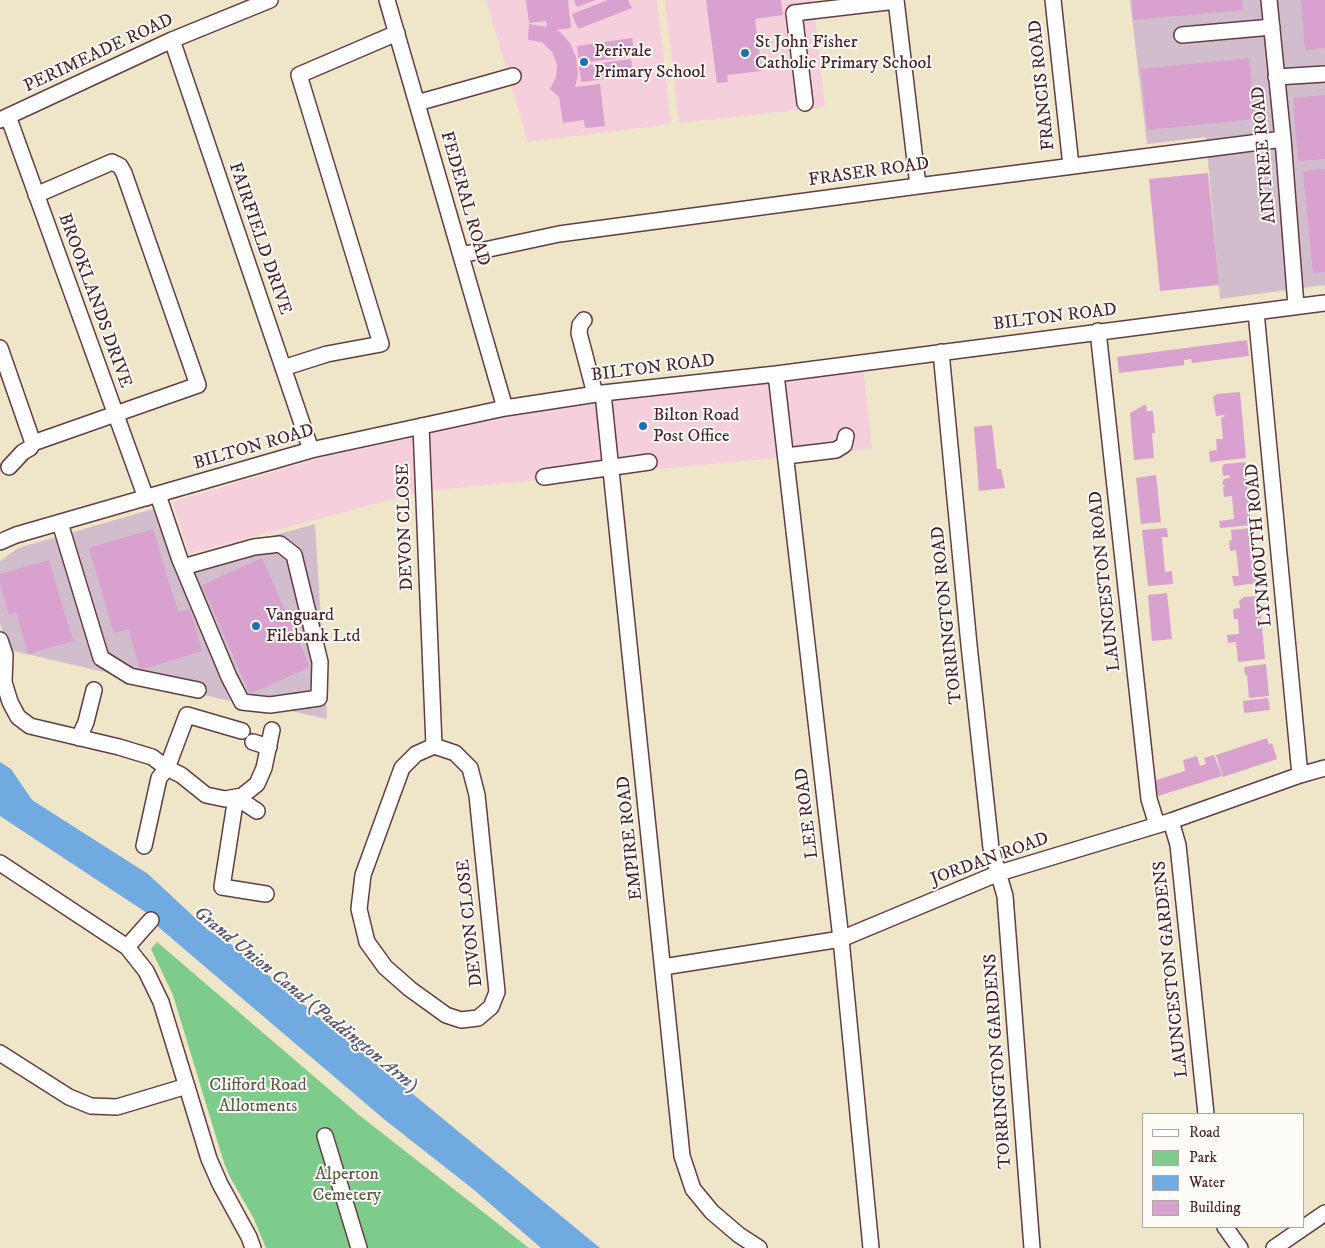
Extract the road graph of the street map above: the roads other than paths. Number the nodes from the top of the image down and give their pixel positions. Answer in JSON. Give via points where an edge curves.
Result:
{"nodes":[{"id":1,"x":270,"y":0,"type":"edge"},
{"id":2,"x":388,"y":0,"type":"edge"},
{"id":3,"x":896,"y":0,"type":"edge"},
{"id":4,"x":1053,"y":0,"type":"edge"},
{"id":5,"x":1269,"y":0,"type":"edge"},
{"id":6,"x":1272,"y":26,"type":"junction"},
{"id":7,"x":397,"y":33,"type":"junction"},
{"id":8,"x":1182,"y":35,"type":"dead end"},
{"id":9,"x":172,"y":40,"type":"junction"},
{"id":10,"x":1325,"y":74,"type":"edge"},
{"id":11,"x":513,"y":76,"type":"dead end"},
{"id":12,"x":1276,"y":77,"type":"junction"},
{"id":13,"x":417,"y":103,"type":"junction"},
{"id":14,"x":805,"y":103,"type":"dead end"},
{"id":15,"x":4,"y":118,"type":"edge"},
{"id":16,"x":1283,"y":139,"type":"junction"},
{"id":17,"x":1071,"y":166,"type":"junction"},
{"id":18,"x":918,"y":186,"type":"junction"},
{"id":19,"x":36,"y":195,"type":"junction"},
{"id":20,"x":461,"y":255,"type":"junction"},
{"id":21,"x":1325,"y":303,"type":"edge"},
{"id":22,"x":1296,"y":306,"type":"junction"},
{"id":23,"x":1256,"y":312,"type":"junction"},
{"id":24,"x":584,"y":320,"type":"dead end"},
{"id":25,"x":1098,"y":331,"type":"junction"},
{"id":26,"x":0,"y":348,"type":"edge"},
{"id":27,"x":941,"y":352,"type":"junction"},
{"id":28,"x":283,"y":368,"type":"junction"},
{"id":29,"x":776,"y":374,"type":"junction"},
{"id":30,"x":599,"y":394,"type":"junction"},
{"id":31,"x":505,"y":408,"type":"junction"},
{"id":32,"x":116,"y":415,"type":"junction"},
{"id":33,"x":421,"y":426,"type":"junction"},
{"id":34,"x":846,"y":436,"type":"dead end"},
{"id":35,"x":33,"y":443,"type":"junction"},
{"id":36,"x":311,"y":450,"type":"junction"},
{"id":37,"x":786,"y":456,"type":"junction"},
{"id":38,"x":649,"y":462,"type":"dead end"},
{"id":39,"x":9,"y":467,"type":"dead end"},
{"id":40,"x":611,"y":469,"type":"junction"},
{"id":41,"x":544,"y":477,"type":"dead end"},
{"id":42,"x":152,"y":497,"type":"junction"},
{"id":43,"x":60,"y":523,"type":"junction"},
{"id":44,"x":0,"y":542,"type":"edge"},
{"id":45,"x":183,"y":567,"type":"junction"},
{"id":46,"x":0,"y":640,"type":"edge"},
{"id":47,"x":3,"y":659,"type":"edge"},
{"id":48,"x":94,"y":690,"type":"dead end"},
{"id":49,"x":198,"y":690,"type":"dead end"},
{"id":50,"x":272,"y":730,"type":"dead end"},
{"id":51,"x":242,"y":731,"type":"dead end"},
{"id":52,"x":79,"y":738,"type":"junction"},
{"id":53,"x":253,"y":742,"type":"dead end"},
{"id":54,"x":434,"y":746,"type":"junction"},
{"id":55,"x":269,"y":747,"type":"junction"},
{"id":56,"x":167,"y":768,"type":"junction"},
{"id":57,"x":1325,"y":768,"type":"edge"},
{"id":58,"x":1300,"y":775,"type":"junction"},
{"id":59,"x":236,"y":797,"type":"junction"},
{"id":60,"x":257,"y":811,"type":"dead end"},
{"id":61,"x":1164,"y":823,"type":"junction"},
{"id":62,"x":144,"y":846,"type":"dead end"},
{"id":63,"x":0,"y":864,"type":"edge"},
{"id":64,"x":1000,"y":873,"type":"junction"},
{"id":65,"x":266,"y":894,"type":"dead end"},
{"id":66,"x":151,"y":920,"type":"dead end"},
{"id":67,"x":841,"y":939,"type":"junction"},
{"id":68,"x":127,"y":947,"type":"junction"},
{"id":69,"x":663,"y":967,"type":"junction"},
{"id":70,"x":0,"y":1053,"type":"edge"},
{"id":71,"x":186,"y":1086,"type":"junction"},
{"id":72,"x":1206,"y":1113,"type":"edge"},
{"id":73,"x":325,"y":1136,"type":"dead end"},
{"id":74,"x":1325,"y":1212,"type":"edge"},
{"id":75,"x":1305,"y":1226,"type":"edge"},
{"id":76,"x":1226,"y":1228,"type":"edge"},
{"id":77,"x":1302,"y":1228,"type":"edge"},
{"id":78,"x":253,"y":1248,"type":"edge"},
{"id":79,"x":359,"y":1248,"type":"edge"},
{"id":80,"x":759,"y":1248,"type":"edge"},
{"id":81,"x":871,"y":1248,"type":"edge"},
{"id":82,"x":1032,"y":1248,"type":"edge"},
{"id":83,"x":1240,"y":1248,"type":"edge"},
{"id":84,"x":1274,"y":1248,"type":"edge"}],
"edges":[{"from":1,"to":9,"type":"street","name":"PERIMEADE ROAD"},
{"from":2,"to":7,"type":"street","name":"FEDERAL ROAD"},
{"from":3,"to":14,"type":"street","via":[[794,13]]},
{"from":3,"to":18,"type":"street"},
{"from":4,"to":17,"type":"street","name":"FRANCIS ROAD"},
{"from":5,"to":6,"type":"street","name":"AINTREE ROAD"},
{"from":6,"to":8,"type":"street"},
{"from":6,"to":12,"type":"street","name":"AINTREE ROAD"},
{"from":7,"to":13,"type":"street","name":"FEDERAL ROAD"},
{"from":7,"to":28,"type":"street","via":[[299,75],[381,344],[327,354]]},
{"from":9,"to":15,"type":"street","name":"PERIMEADE ROAD"},
{"from":9,"to":28,"type":"street","name":"FAIRFIELD DRIVE"},
{"from":10,"to":12,"type":"street"},
{"from":11,"to":13,"type":"street"},
{"from":12,"to":16,"type":"street","name":"AINTREE ROAD"},
{"from":13,"to":20,"type":"street","name":"FEDERAL ROAD"},
{"from":15,"to":19,"type":"street","name":"BROOKLANDS DRIVE"},
{"from":16,"to":17,"type":"street","name":"FRASER ROAD"},
{"from":16,"to":22,"type":"street","name":"AINTREE ROAD"},
{"from":17,"to":18,"type":"street","name":"FRASER ROAD"},
{"from":18,"to":20,"type":"street","name":"FRASER ROAD","via":[[559,234]]},
{"from":19,"to":32,"type":"street","name":"BROOKLANDS DRIVE"},
{"from":19,"to":32,"type":"street","via":[[112,162],[124,173],[198,385]]},
{"from":20,"to":31,"type":"street","name":"FEDERAL ROAD"},
{"from":21,"to":22,"type":"street","name":"BILTON ROAD"},
{"from":22,"to":23,"type":"street","name":"BILTON ROAD"},
{"from":23,"to":25,"type":"street","name":"BILTON ROAD"},
{"from":23,"to":58,"type":"street","name":"LYNMOUTH ROAD"},
{"from":24,"to":30,"type":"street","name":"EMPIRE ROAD","via":[[579,333]]},
{"from":25,"to":27,"type":"street","name":"BILTON ROAD"},
{"from":25,"to":61,"type":"street","name":"LAUNCESTON ROAD","via":[[1149,799]]},
{"from":26,"to":35,"type":"street"},
{"from":27,"to":29,"type":"street","name":"BILTON ROAD"},
{"from":27,"to":64,"type":"street","name":"TORRINGTON ROAD","via":[[990,838]]},
{"from":28,"to":36,"type":"street","name":"FAIRFIELD DRIVE"},
{"from":29,"to":30,"type":"street","name":"BILTON ROAD"},
{"from":29,"to":37,"type":"street","name":"LEE ROAD"},
{"from":30,"to":31,"type":"street","name":"BILTON ROAD"},
{"from":30,"to":40,"type":"street","name":"EMPIRE ROAD"},
{"from":31,"to":33,"type":"street","name":"BILTON ROAD"},
{"from":32,"to":35,"type":"street"},
{"from":32,"to":42,"type":"street","name":"BROOKLANDS DRIVE"},
{"from":33,"to":36,"type":"street","name":"BILTON ROAD"},
{"from":33,"to":54,"type":"street","name":"DEVON CLOSE"},
{"from":34,"to":37,"type":"street","via":[[844,445],[836,450]]},
{"from":35,"to":39,"type":"street"},
{"from":36,"to":42,"type":"street","name":"BILTON ROAD"},
{"from":37,"to":67,"type":"street","name":"LEE ROAD"},
{"from":38,"to":40,"type":"street"},
{"from":40,"to":41,"type":"street"},
{"from":40,"to":69,"type":"street","name":"EMPIRE ROAD"},
{"from":42,"to":43,"type":"street","name":"BILTON ROAD"},
{"from":42,"to":45,"type":"street","name":"BROOKLANDS DRIVE"},
{"from":43,"to":44,"type":"street","name":"BILTON ROAD"},
{"from":43,"to":49,"type":"street","via":[[101,658],[130,676]]},
{"from":45,"to":45,"type":"street","name":"BROOKLANDS DRIVE","via":[[242,702],[270,705],[319,698],[320,662],[294,555],[280,544],[254,547]]},
{"from":46,"to":47,"type":"street"},
{"from":47,"to":52,"type":"street","via":[[4,682],[18,717],[30,726]]},
{"from":48,"to":52,"type":"street"},
{"from":50,"to":55,"type":"street"},
{"from":51,"to":56,"type":"street","via":[[187,715]]},
{"from":52,"to":56,"type":"street","via":[[152,757]]},
{"from":53,"to":55,"type":"street"},
{"from":54,"to":54,"type":"street","name":"DEVON CLOSE","via":[[455,753],[470,768],[477,795],[497,992],[492,1007],[478,1018],[461,1020],[446,1015],[385,967],[367,942],[359,908],[363,875],[402,768],[416,754]]},
{"from":55,"to":59,"type":"street","via":[[257,784]]},
{"from":56,"to":59,"type":"street","via":[[206,795],[225,799]]},
{"from":56,"to":62,"type":"street","via":[[159,778]]},
{"from":57,"to":58,"type":"street","name":"JORDAN ROAD"},
{"from":58,"to":61,"type":"street","name":"JORDAN ROAD"},
{"from":59,"to":60,"type":"street"},
{"from":59,"to":65,"type":"street","via":[[222,886]]},
{"from":61,"to":64,"type":"street","name":"JORDAN ROAD"},
{"from":61,"to":72,"type":"street","name":"LAUNCESTON GARDENS","via":[[1178,845]]},
{"from":63,"to":68,"type":"street"},
{"from":64,"to":67,"type":"street","name":"JORDAN ROAD"},
{"from":64,"to":82,"type":"street","name":"TORRINGTON GARDENS","via":[[1005,896]]},
{"from":66,"to":68,"type":"street"},
{"from":67,"to":69,"type":"street","name":"JORDAN ROAD"},
{"from":67,"to":81,"type":"street","name":"LEE ROAD"},
{"from":68,"to":71,"type":"street","via":[[146,971],[160,1002]]},
{"from":69,"to":80,"type":"street","name":"EMPIRE ROAD","via":[[682,1156],[694,1189],[712,1212]]},
{"from":70,"to":71,"type":"street","via":[[69,1097],[91,1106],[117,1107]]},
{"from":71,"to":78,"type":"street","via":[[209,1159]]},
{"from":73,"to":79,"type":"street"},
{"from":74,"to":75,"type":"street"},
{"from":76,"to":83,"type":"street"},
{"from":77,"to":84,"type":"street"}]}
